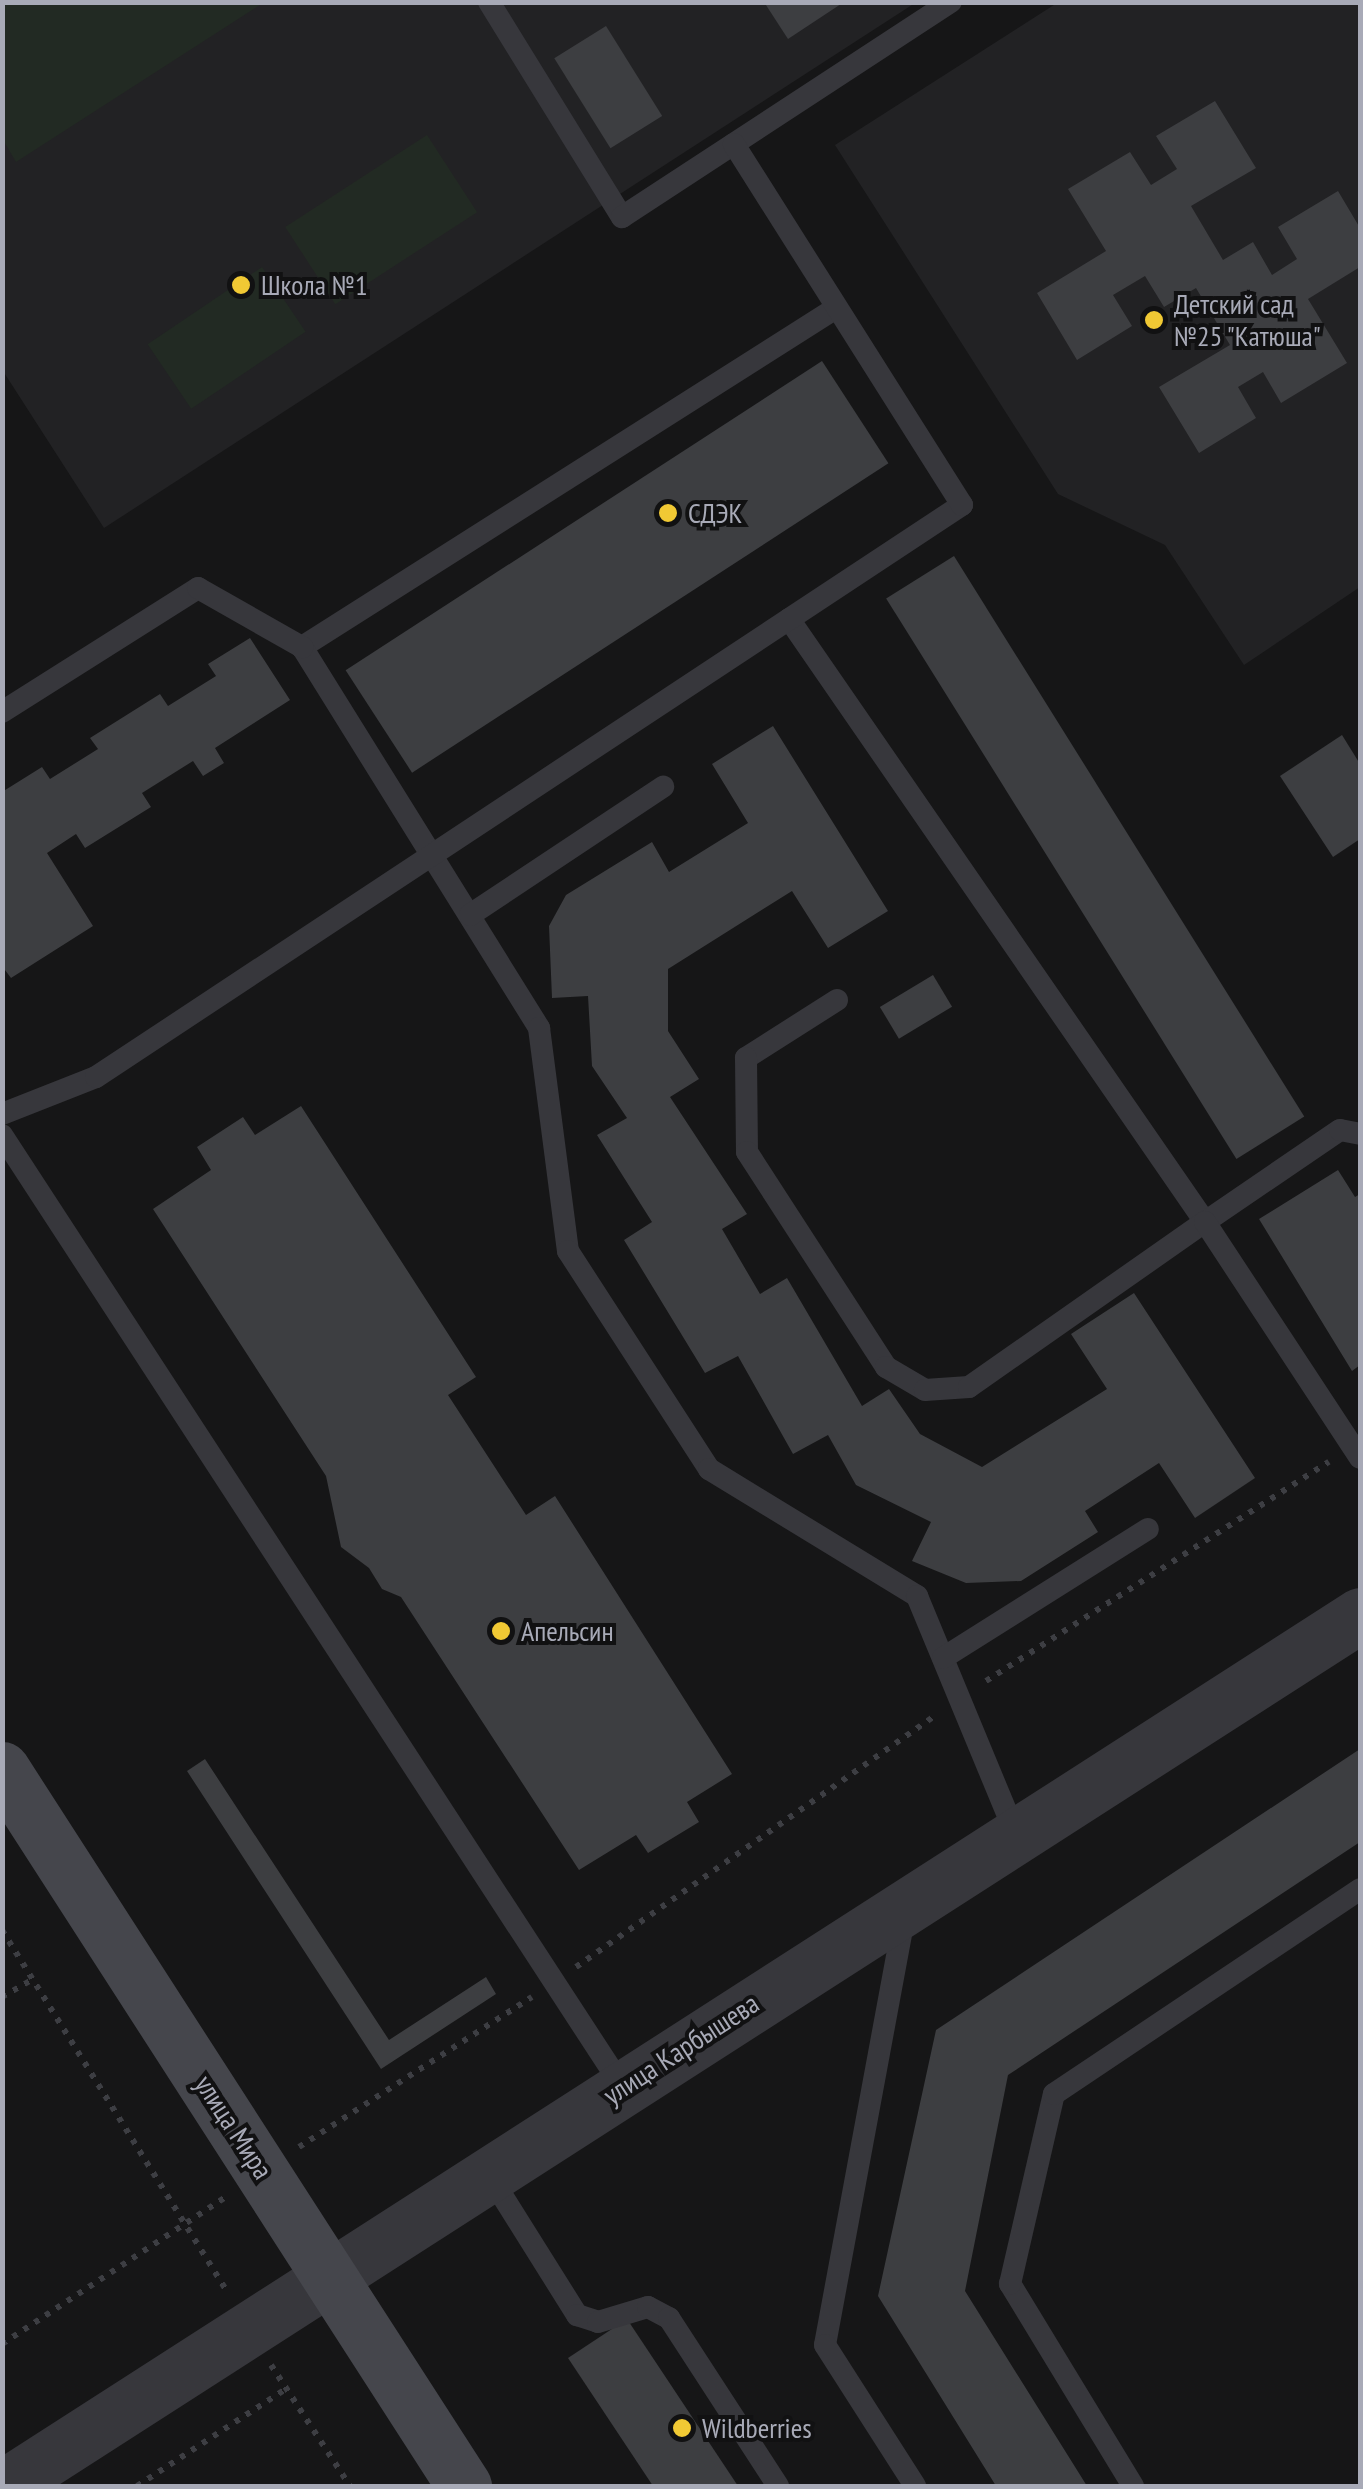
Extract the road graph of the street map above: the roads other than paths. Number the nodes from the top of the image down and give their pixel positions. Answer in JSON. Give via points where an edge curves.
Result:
{"nodes":[{"id":1,"x":490,"y":2,"type":"edge"},
{"id":2,"x":951,"y":2,"type":"edge"},
{"id":3,"x":734,"y":144,"type":"junction"},
{"id":4,"x":836,"y":308,"type":"junction"},
{"id":5,"x":789,"y":619,"type":"junction"},
{"id":6,"x":302,"y":647,"type":"junction"},
{"id":7,"x":2,"y":712,"type":"edge"},
{"id":8,"x":663,"y":788,"type":"dead end"},
{"id":9,"x":434,"y":856,"type":"junction"},
{"id":10,"x":470,"y":915,"type":"junction"},
{"id":11,"x":836,"y":1000,"type":"dead end"},
{"id":12,"x":2,"y":1114,"type":"edge"},
{"id":13,"x":1360,"y":1134,"type":"edge"},
{"id":14,"x":2,"y":1135,"type":"edge"},
{"id":15,"x":1205,"y":1222,"type":"junction"},
{"id":16,"x":1357,"y":1452,"type":"edge"},
{"id":17,"x":1148,"y":1529,"type":"dead end"},
{"id":18,"x":1359,"y":1620,"type":"edge"},
{"id":19,"x":943,"y":1658,"type":"junction"},
{"id":20,"x":2,"y":1769,"type":"edge"},
{"id":21,"x":1016,"y":1835,"type":"junction"},
{"id":22,"x":1360,"y":1888,"type":"edge"},
{"id":23,"x":906,"y":1905,"type":"junction"},
{"id":24,"x":622,"y":2086,"type":"junction"},
{"id":25,"x":487,"y":2172,"type":"junction"},
{"id":26,"x":327,"y":2274,"type":"junction"},
{"id":27,"x":5,"y":2486,"type":"edge"},
{"id":28,"x":464,"y":2486,"type":"edge"},
{"id":29,"x":778,"y":2486,"type":"edge"},
{"id":30,"x":915,"y":2486,"type":"edge"},
{"id":31,"x":1134,"y":2486,"type":"edge"}],
"edges":[{"from":1,"to":3,"type":"lane","via":[[622,218]]},
{"from":2,"to":3,"type":"lane"},
{"from":3,"to":4,"type":"lane"},
{"from":4,"to":5,"type":"lane","via":[[962,505]]},
{"from":4,"to":6,"type":"lane"},
{"from":5,"to":9,"type":"lane"},
{"from":5,"to":15,"type":"lane"},
{"from":6,"to":7,"type":"lane","via":[[198,588]]},
{"from":6,"to":9,"type":"lane"},
{"from":8,"to":10,"type":"lane"},
{"from":9,"to":10,"type":"lane"},
{"from":9,"to":12,"type":"lane","via":[[96,1077]]},
{"from":10,"to":19,"type":"lane","via":[[539,1028],[568,1251],[709,1469],[917,1596]]},
{"from":11,"to":15,"type":"lane","via":[[746,1058],[747,1152],[872,1348],[906,1382],[946,1392],[969,1387]]},
{"from":13,"to":15,"type":"lane","via":[[1340,1130]]},
{"from":14,"to":24,"type":"lane"},
{"from":15,"to":16,"type":"lane"},
{"from":17,"to":19,"type":"lane"},
{"from":18,"to":21,"type":"street","name":"улица Карбышева"},
{"from":19,"to":21,"type":"lane"},
{"from":20,"to":26,"type":"main road","name":"улица Мира"},
{"from":21,"to":23,"type":"street","name":"улица Карбышева"},
{"from":22,"to":31,"type":"lane","via":[[1054,2094],[1010,2284]]},
{"from":23,"to":24,"type":"street","name":"улица Карбышева"},
{"from":23,"to":30,"type":"lane","via":[[824,2346]]},
{"from":24,"to":25,"type":"street","name":"улица Карбышева"},
{"from":25,"to":26,"type":"street","name":"улица Карбышева"},
{"from":25,"to":29,"type":"lane","via":[[577,2315],[598,2322],[648,2307],[668,2318]]},
{"from":26,"to":27,"type":"street","name":"улица Карбышева"},
{"from":26,"to":28,"type":"main road","name":"улица Мира"}]}
